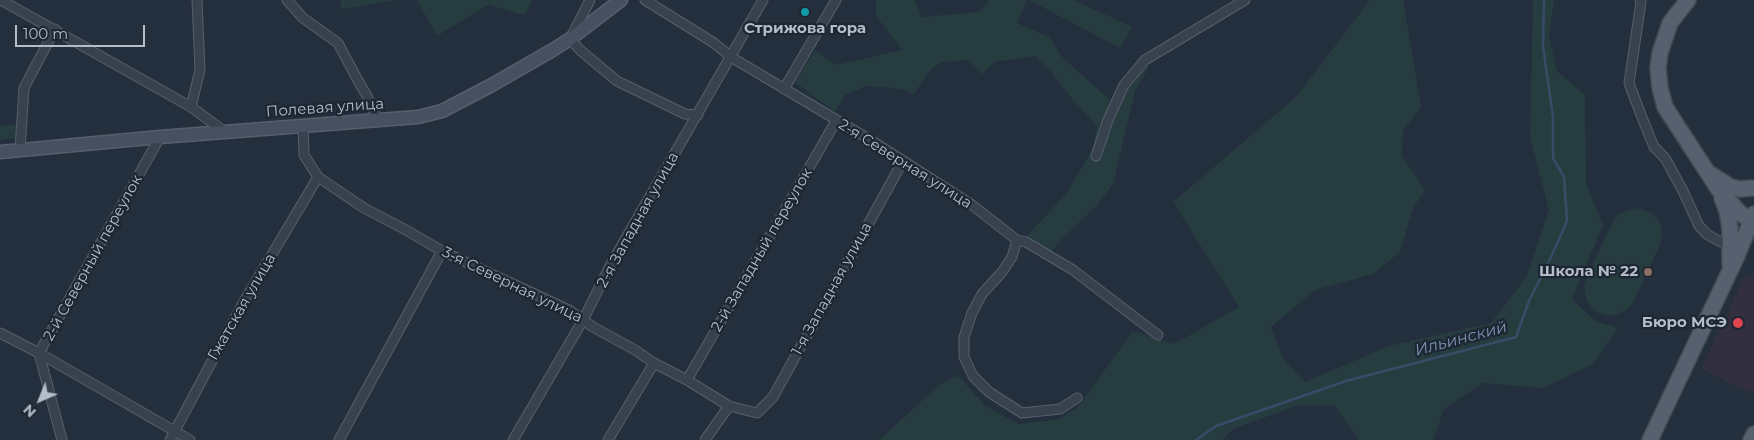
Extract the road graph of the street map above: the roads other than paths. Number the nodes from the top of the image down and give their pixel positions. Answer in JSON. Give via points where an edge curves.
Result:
{"nodes":[{"id":1,"x":1,"y":0,"type":"edge"},
{"id":2,"x":197,"y":0,"type":"edge"},
{"id":3,"x":287,"y":0,"type":"edge"},
{"id":4,"x":590,"y":0,"type":"edge"},
{"id":5,"x":621,"y":0,"type":"edge"},
{"id":6,"x":645,"y":0,"type":"edge"},
{"id":7,"x":763,"y":0,"type":"edge"},
{"id":8,"x":836,"y":0,"type":"edge"},
{"id":9,"x":1245,"y":0,"type":"edge"},
{"id":10,"x":1640,"y":0,"type":"edge"},
{"id":11,"x":1688,"y":0,"type":"edge"},
{"id":12,"x":55,"y":29,"type":"junction"},
{"id":13,"x":570,"y":39,"type":"junction"},
{"id":14,"x":731,"y":57,"type":"junction"},
{"id":15,"x":784,"y":89,"type":"junction"},
{"id":16,"x":191,"y":107,"type":"junction"},
{"id":17,"x":698,"y":115,"type":"junction"},
{"id":18,"x":378,"y":121,"type":"junction"},
{"id":19,"x":836,"y":121,"type":"junction"},
{"id":20,"x":303,"y":125,"type":"junction"},
{"id":21,"x":225,"y":132,"type":"junction"},
{"id":22,"x":160,"y":137,"type":"junction"},
{"id":23,"x":20,"y":150,"type":"junction"},
{"id":24,"x":0,"y":152,"type":"edge"},
{"id":25,"x":1096,"y":156,"type":"dead end"},
{"id":26,"x":902,"y":161,"type":"junction"},
{"id":27,"x":1706,"y":170,"type":"junction"},
{"id":28,"x":318,"y":177,"type":"junction"},
{"id":29,"x":1754,"y":188,"type":"edge"},
{"id":30,"x":1719,"y":190,"type":"junction"},
{"id":31,"x":1753,"y":217,"type":"edge"},
{"id":32,"x":1016,"y":240,"type":"junction"},
{"id":33,"x":1730,"y":247,"type":"junction"},
{"id":34,"x":442,"y":251,"type":"junction"},
{"id":35,"x":1730,"y":271,"type":"junction"},
{"id":36,"x":583,"y":320,"type":"junction"},
{"id":37,"x":0,"y":334,"type":"edge"},
{"id":38,"x":1158,"y":335,"type":"dead end"},
{"id":39,"x":39,"y":353,"type":"junction"},
{"id":40,"x":654,"y":363,"type":"junction"},
{"id":41,"x":687,"y":380,"type":"junction"},
{"id":42,"x":1076,"y":398,"type":"dead end"},
{"id":43,"x":729,"y":406,"type":"junction"},
{"id":44,"x":757,"y":413,"type":"joint"},
{"id":45,"x":174,"y":431,"type":"junction"},
{"id":46,"x":1754,"y":434,"type":"edge"},
{"id":47,"x":62,"y":440,"type":"edge"},
{"id":48,"x":170,"y":440,"type":"edge"},
{"id":49,"x":190,"y":440,"type":"edge"},
{"id":50,"x":339,"y":440,"type":"edge"},
{"id":51,"x":513,"y":440,"type":"edge"},
{"id":52,"x":608,"y":440,"type":"edge"},
{"id":53,"x":705,"y":440,"type":"edge"},
{"id":54,"x":1650,"y":440,"type":"edge"},
{"id":55,"x":1751,"y":440,"type":"edge"}],
"edges":[{"from":1,"to":12,"type":"street"},
{"from":2,"to":16,"type":"street","via":[[200,70]]},
{"from":3,"to":18,"type":"street","via":[[303,18],[338,43]]},
{"from":4,"to":13,"type":"street"},
{"from":5,"to":13,"type":"main road","name":"Полевая улица"},
{"from":6,"to":14,"type":"street","name":"2-я Северная улица"},
{"from":7,"to":14,"type":"street","name":"2-я Западная улица"},
{"from":8,"to":15,"type":"street"},
{"from":9,"to":25,"type":"street","via":[[1145,60],[1124,85]]},
{"from":10,"to":33,"type":"street","via":[[1629,83],[1654,147],[1665,158],[1684,191],[1698,226]]},
{"from":11,"to":27,"type":"main road","via":[[1670,23],[1664,38],[1659,81],[1665,107]]},
{"from":12,"to":16,"type":"street"},
{"from":12,"to":23,"type":"street","via":[[24,88]]},
{"from":13,"to":17,"type":"street","via":[[617,80],[685,114]]},
{"from":13,"to":18,"type":"main road","name":"Полевая улица","via":[[442,110],[418,117]]},
{"from":14,"to":15,"type":"street","name":"2-я Северная улица"},
{"from":14,"to":17,"type":"street","name":"2-я Западная улица"},
{"from":15,"to":19,"type":"street","name":"2-я Северная улица"},
{"from":16,"to":21,"type":"street"},
{"from":17,"to":36,"type":"street","name":"2-я Западная улица","via":[[611,264]]},
{"from":18,"to":20,"type":"main road","name":"Полевая улица"},
{"from":19,"to":26,"type":"street","name":"2-я Северная улица"},
{"from":19,"to":41,"type":"street","name":"2-й Западный переулок"},
{"from":20,"to":21,"type":"main road","name":"Полевая улица"},
{"from":20,"to":28,"type":"street","name":"3-я Северная улица","via":[[304,156]]},
{"from":21,"to":22,"type":"main road","name":"Полевая улица"},
{"from":22,"to":23,"type":"main road","name":"Полевая улица"},
{"from":22,"to":39,"type":"street","name":"2-й Северный переулок"},
{"from":23,"to":24,"type":"main road","name":"Полевая улица"},
{"from":26,"to":32,"type":"street","name":"2-я Северная улица","via":[[972,205]]},
{"from":26,"to":44,"type":"street","name":"1-я Западная улица","via":[[773,397]]},
{"from":27,"to":29,"type":"main road","via":[[1731,187]]},
{"from":27,"to":30,"type":"main road"},
{"from":28,"to":34,"type":"street","name":"3-я Северная улица","via":[[364,208]]},
{"from":28,"to":45,"type":"street","name":"Гжатская улица","via":[[243,303]]},
{"from":30,"to":31,"type":"main road","via":[[1741,214]]},
{"from":30,"to":33,"type":"main road","via":[[1727,211]]},
{"from":31,"to":35,"type":"main road"},
{"from":32,"to":38,"type":"street","name":"2-я Северная улица","via":[[1026,242],[1073,270]]},
{"from":32,"to":42,"type":"street","via":[[1012,257],[982,294],[972,313],[964,337],[964,357],[973,376],[983,387],[1022,413],[1060,409]]},
{"from":33,"to":35,"type":"main road"},
{"from":34,"to":36,"type":"street","name":"3-я Северная улица","via":[[569,310]]},
{"from":34,"to":50,"type":"street"},
{"from":35,"to":54,"type":"main road"},
{"from":36,"to":40,"type":"street","name":"3-я Северная улица"},
{"from":36,"to":51,"type":"street","name":"2-я Западная улица"},
{"from":37,"to":39,"type":"street"},
{"from":39,"to":45,"type":"street"},
{"from":39,"to":47,"type":"street","name":"2-й Северный переулок"},
{"from":40,"to":41,"type":"street","name":"3-я Северная улица"},
{"from":40,"to":52,"type":"street"},
{"from":41,"to":43,"type":"street","name":"3-я Северная улица"},
{"from":43,"to":44,"type":"street","name":"3-я Северная улица"},
{"from":43,"to":53,"type":"street"},
{"from":45,"to":48,"type":"street","name":"Гжатская улица"},
{"from":45,"to":49,"type":"street"},
{"from":46,"to":55,"type":"main road"}]}
